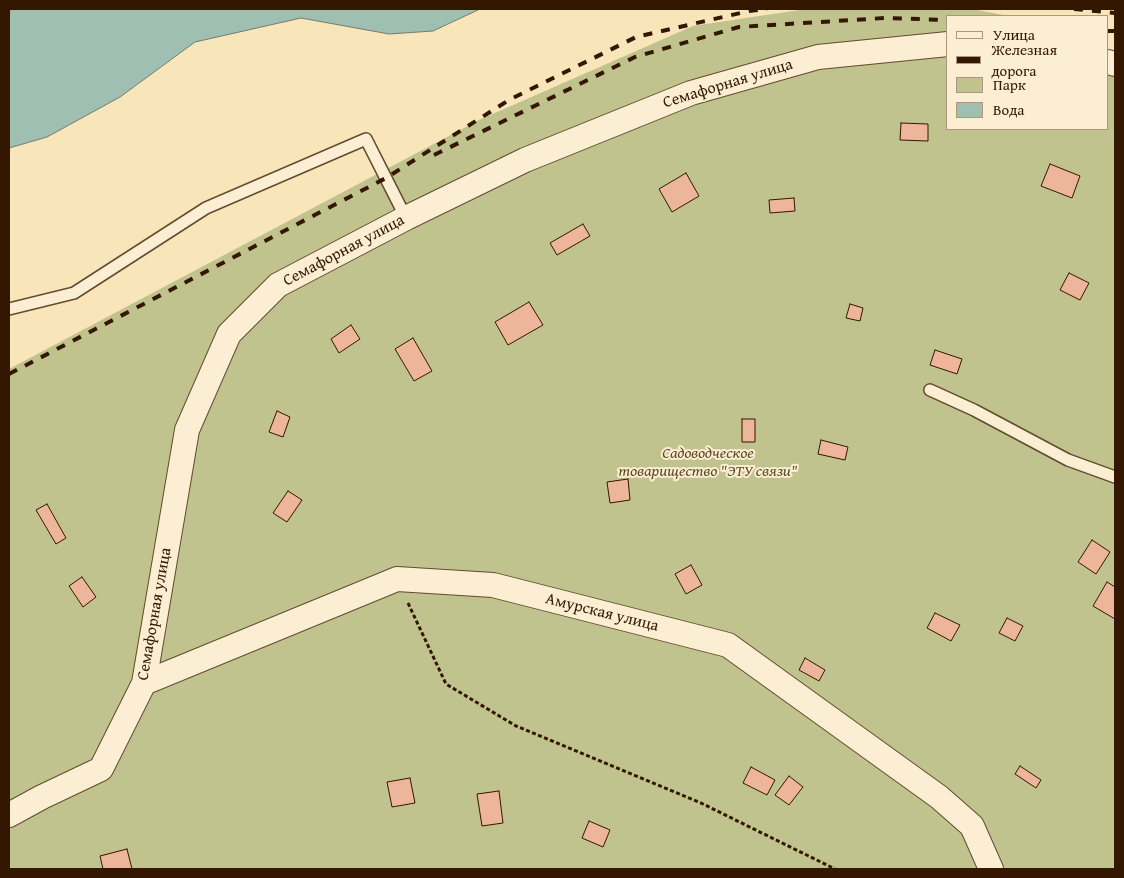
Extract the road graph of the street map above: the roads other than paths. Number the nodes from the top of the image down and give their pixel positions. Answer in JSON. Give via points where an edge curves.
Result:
{"nodes":[{"id":1,"x":946,"y":44,"type":"edge"},
{"id":2,"x":406,"y":218,"type":"junction"},
{"id":3,"x":9,"y":309,"type":"edge"},
{"id":4,"x":930,"y":390,"type":"dead end"},
{"id":5,"x":1115,"y":477,"type":"edge"},
{"id":6,"x":144,"y":682,"type":"junction"},
{"id":7,"x":9,"y":815,"type":"edge"},
{"id":8,"x":991,"y":869,"type":"edge"}],
"edges":[{"from":1,"to":2,"type":"street","name":"Семафорная улица","via":[[818,57],[691,93],[525,160]]},
{"from":2,"to":3,"type":"lane","via":[[366,139],[206,208],[74,293]]},
{"from":2,"to":6,"type":"street","name":"Семафорная улица","via":[[278,285],[229,334],[187,430]]},
{"from":4,"to":5,"type":"lane","via":[[1068,460]]},
{"from":6,"to":7,"type":"street","name":"Семафорная улица","via":[[101,769]]},
{"from":6,"to":8,"type":"street","name":"Амурская улица","via":[[397,579],[493,585],[728,645],[946,803],[972,826]]}]}
